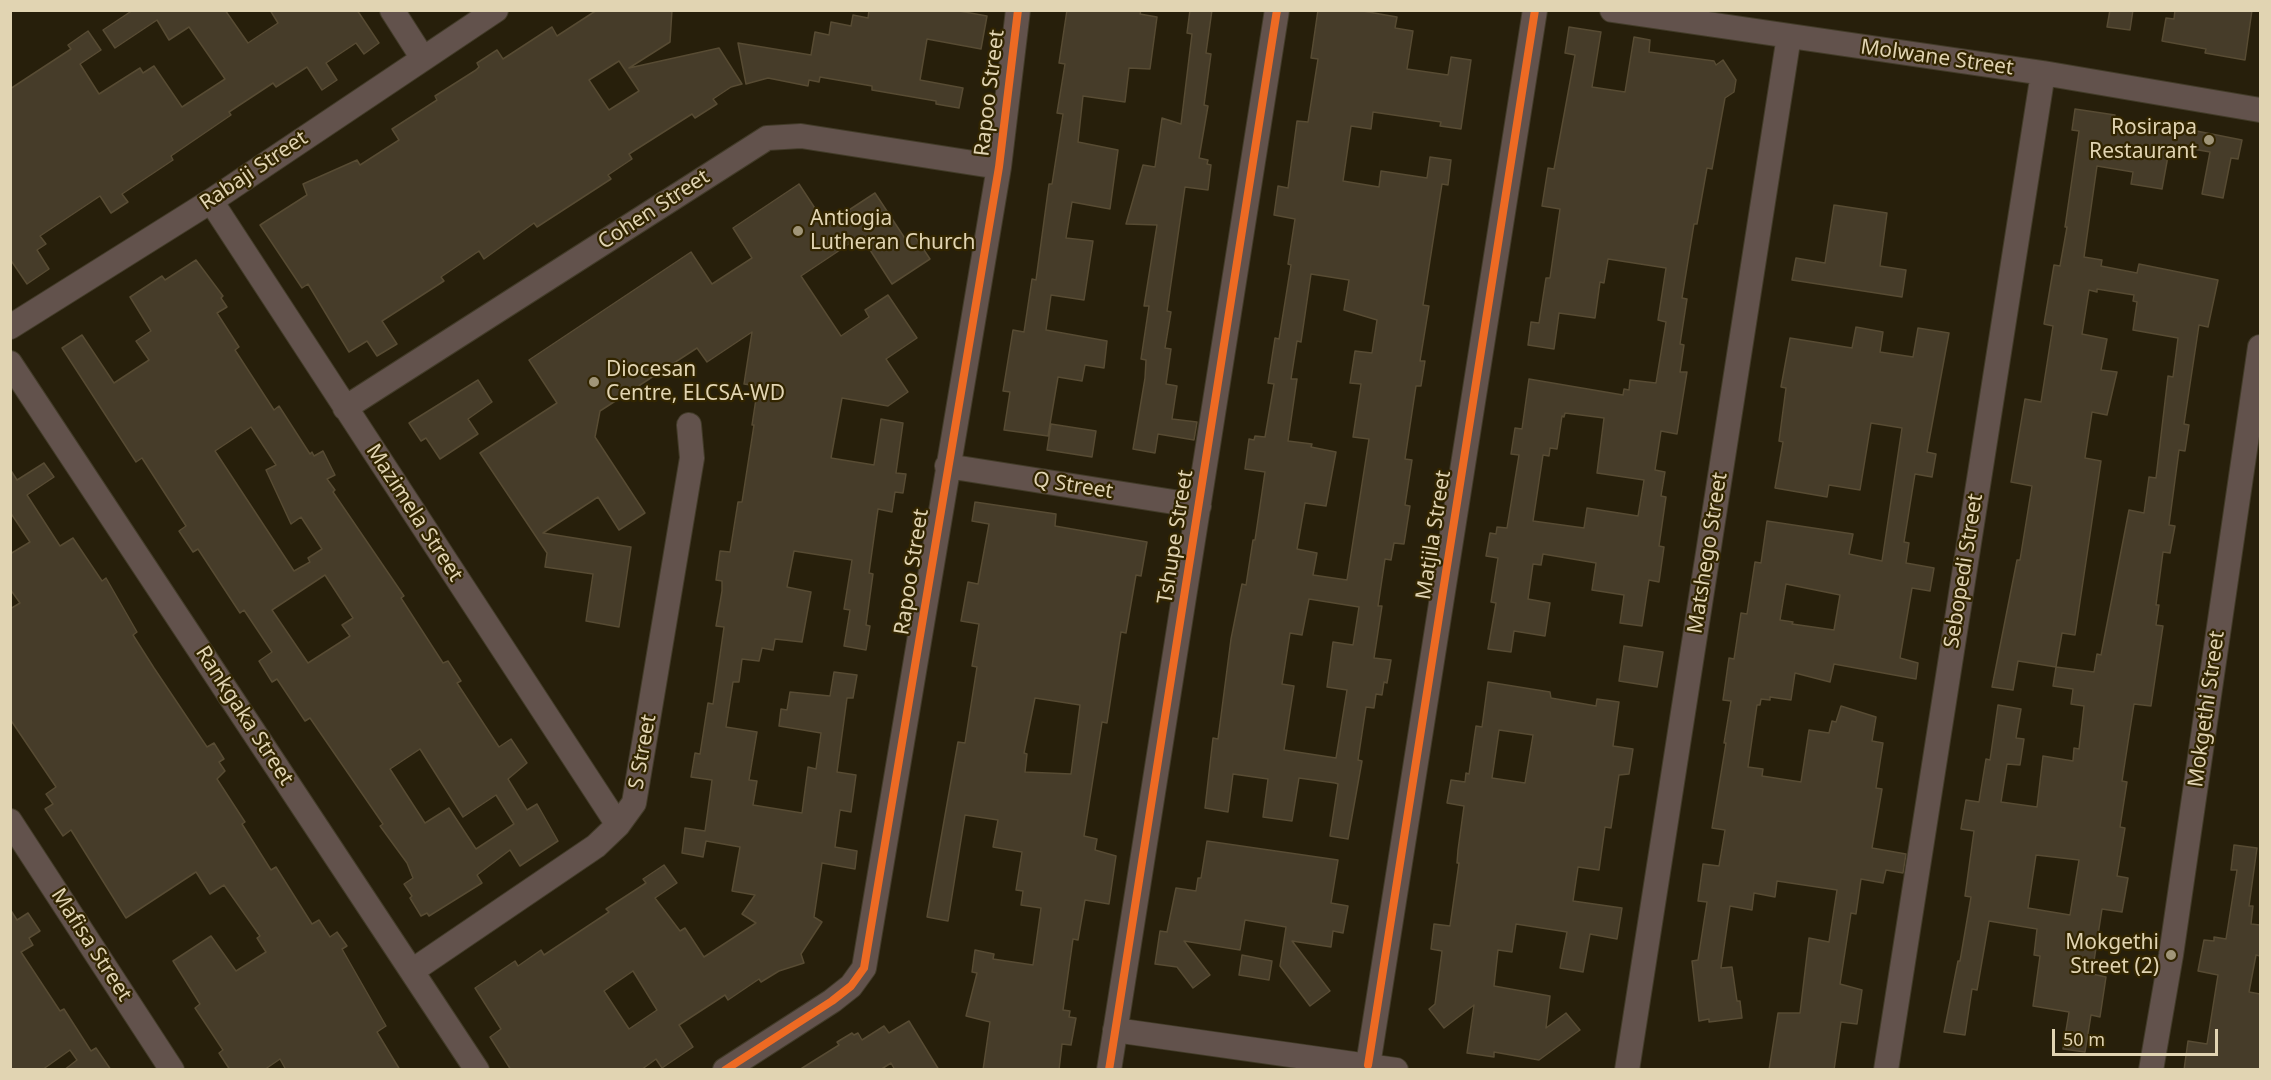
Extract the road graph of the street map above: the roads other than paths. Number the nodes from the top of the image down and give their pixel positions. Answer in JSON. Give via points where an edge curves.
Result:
{"nodes":[{"id":1,"x":392,"y":10,"type":"edge"},
{"id":2,"x":496,"y":10,"type":"edge"},
{"id":3,"x":1018,"y":10,"type":"edge"},
{"id":4,"x":1277,"y":10,"type":"edge"},
{"id":5,"x":1535,"y":10,"type":"edge"},
{"id":6,"x":1612,"y":10,"type":"edge"},
{"id":7,"x":1789,"y":36,"type":"junction"},
{"id":8,"x":422,"y":57,"type":"junction"},
{"id":9,"x":2043,"y":73,"type":"junction"},
{"id":10,"x":2260,"y":110,"type":"edge"},
{"id":11,"x":999,"y":167,"type":"junction"},
{"id":12,"x":211,"y":201,"type":"junction"},
{"id":13,"x":10,"y":327,"type":"edge"},
{"id":14,"x":2260,"y":347,"type":"edge"},
{"id":15,"x":10,"y":363,"type":"edge"},
{"id":16,"x":345,"y":408,"type":"junction"},
{"id":17,"x":689,"y":425,"type":"dead end"},
{"id":18,"x":947,"y":466,"type":"junction"},
{"id":19,"x":1199,"y":506,"type":"junction"},
{"id":20,"x":10,"y":821,"type":"edge"},
{"id":21,"x":618,"y":825,"type":"junction"},
{"id":22,"x":412,"y":971,"type":"junction"},
{"id":23,"x":1115,"y":1030,"type":"junction"},
{"id":24,"x":1368,"y":1065,"type":"junction"},
{"id":25,"x":172,"y":1070,"type":"edge"},
{"id":26,"x":477,"y":1070,"type":"edge"},
{"id":27,"x":725,"y":1070,"type":"edge"},
{"id":28,"x":1109,"y":1070,"type":"edge"},
{"id":29,"x":1396,"y":1070,"type":"edge"},
{"id":30,"x":1627,"y":1070,"type":"edge"},
{"id":31,"x":1886,"y":1070,"type":"edge"},
{"id":32,"x":2151,"y":1070,"type":"edge"}],
"edges":[{"from":1,"to":8,"type":"street"},
{"from":2,"to":8,"type":"street","name":"Rabaji Street"},
{"from":3,"to":11,"type":"street","name":"Rapoo Street"},
{"from":4,"to":19,"type":"street","name":"Tshupe Street"},
{"from":5,"to":24,"type":"street","name":"Matjila Street"},
{"from":6,"to":7,"type":"street","name":"Molwane Street"},
{"from":7,"to":9,"type":"street","name":"Molwane Street"},
{"from":7,"to":30,"type":"street","name":"Matshego Street"},
{"from":8,"to":12,"type":"street","name":"Rabaji Street"},
{"from":9,"to":10,"type":"street","name":"Molwane Street"},
{"from":9,"to":31,"type":"street","name":"Sebopedi Street"},
{"from":11,"to":16,"type":"street","name":"Cohen Street","via":[[801,136],[767,138]]},
{"from":11,"to":18,"type":"street","name":"Rapoo Street"},
{"from":12,"to":13,"type":"street","name":"Rabaji Street"},
{"from":12,"to":16,"type":"street","name":"Mazimela Street"},
{"from":14,"to":32,"type":"street","name":"Mokgethi Street"},
{"from":15,"to":22,"type":"street","name":"Rankgaka Street"},
{"from":16,"to":21,"type":"street","name":"Mazimela Street"},
{"from":17,"to":21,"type":"street","name":"S Street","via":[[692,458],[640,777],[634,803]]},
{"from":18,"to":19,"type":"street","name":"Q Street"},
{"from":18,"to":27,"type":"street","name":"Rapoo Street","via":[[864,968],[851,986],[832,1001]]},
{"from":19,"to":23,"type":"street","name":"Tshupe Street"},
{"from":20,"to":25,"type":"street","name":"Mafisa Street"},
{"from":21,"to":22,"type":"street","name":"S Street","via":[[596,846]]},
{"from":22,"to":26,"type":"street","name":"Rankgaka Street"},
{"from":23,"to":24,"type":"street"},
{"from":23,"to":28,"type":"street","name":"Tshupe Street"},
{"from":24,"to":29,"type":"street"}]}
